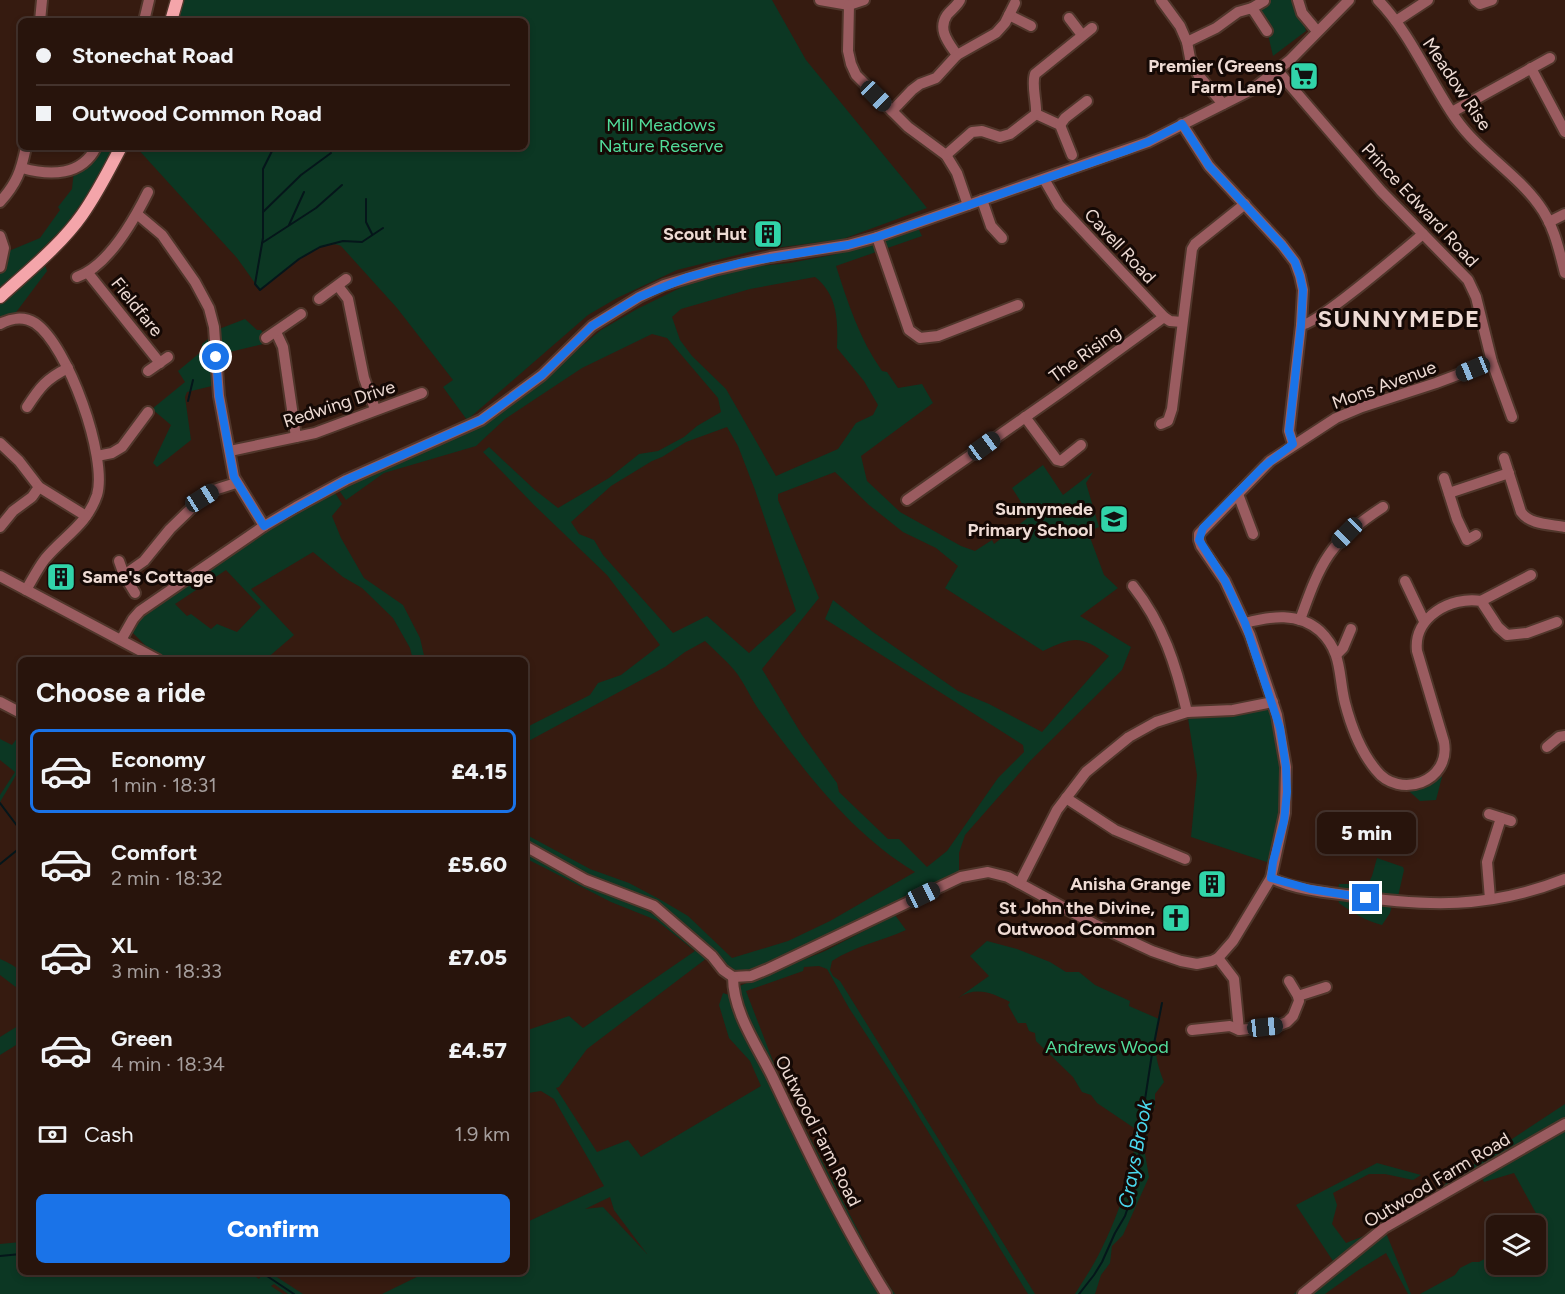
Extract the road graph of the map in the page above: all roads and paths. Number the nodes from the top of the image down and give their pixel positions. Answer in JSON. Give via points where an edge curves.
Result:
{"nodes":[{"id":1,"x":42,"y":0,"type":"edge"},
{"id":2,"x":149,"y":0,"type":"edge"},
{"id":3,"x":177,"y":0,"type":"edge"},
{"id":4,"x":820,"y":0,"type":"edge"},
{"id":5,"x":864,"y":0,"type":"edge"},
{"id":6,"x":960,"y":0,"type":"edge"},
{"id":7,"x":1161,"y":0,"type":"edge"},
{"id":8,"x":1298,"y":0,"type":"edge"},
{"id":9,"x":1349,"y":0,"type":"edge"},
{"id":10,"x":1378,"y":0,"type":"edge"},
{"id":11,"x":1428,"y":0,"type":"edge"},
{"id":12,"x":1474,"y":0,"type":"edge"},
{"id":13,"x":1492,"y":0,"type":"edge"},
{"id":14,"x":1264,"y":1,"type":"edge"},
{"id":15,"x":1015,"y":3,"type":"dead end"},
{"id":16,"x":849,"y":5,"type":"junction"},
{"id":17,"x":1252,"y":8,"type":"junction"},
{"id":18,"x":1009,"y":15,"type":"junction"},
{"id":19,"x":40,"y":18,"type":"edge"},
{"id":20,"x":145,"y":18,"type":"edge"},
{"id":21,"x":172,"y":18,"type":"edge"},
{"id":22,"x":1069,"y":18,"type":"dead end"},
{"id":23,"x":1396,"y":21,"type":"junction"},
{"id":24,"x":1031,"y":26,"type":"dead end"},
{"id":25,"x":1092,"y":28,"type":"dead end"},
{"id":26,"x":1267,"y":30,"type":"dead end"},
{"id":27,"x":1317,"y":32,"type":"junction"},
{"id":28,"x":1082,"y":35,"type":"junction"},
{"id":29,"x":1187,"y":42,"type":"junction"},
{"id":30,"x":957,"y":55,"type":"junction"},
{"id":31,"x":1550,"y":58,"type":"dead end"},
{"id":32,"x":1531,"y":68,"type":"junction"},
{"id":33,"x":1277,"y":70,"type":"junction"},
{"id":34,"x":1087,"y":101,"type":"dead end"},
{"id":35,"x":1223,"y":104,"type":"junction"},
{"id":36,"x":892,"y":111,"type":"junction"},
{"id":37,"x":1452,"y":112,"type":"junction"},
{"id":38,"x":1036,"y":114,"type":"junction"},
{"id":39,"x":1182,"y":124,"type":"junction"},
{"id":40,"x":1060,"y":125,"type":"junction"},
{"id":41,"x":1562,"y":134,"type":"edge"},
{"id":42,"x":25,"y":150,"type":"edge"},
{"id":43,"x":94,"y":150,"type":"edge"},
{"id":44,"x":119,"y":150,"type":"edge"},
{"id":45,"x":946,"y":155,"type":"junction"},
{"id":46,"x":1072,"y":155,"type":"dead end"},
{"id":47,"x":22,"y":168,"type":"junction"},
{"id":48,"x":1044,"y":179,"type":"junction"},
{"id":49,"x":148,"y":192,"type":"dead end"},
{"id":50,"x":982,"y":200,"type":"junction"},
{"id":51,"x":0,"y":202,"type":"edge"},
{"id":52,"x":1245,"y":204,"type":"junction"},
{"id":53,"x":968,"y":205,"type":"junction"},
{"id":54,"x":137,"y":214,"type":"junction"},
{"id":55,"x":1565,"y":214,"type":"edge"},
{"id":56,"x":1549,"y":222,"type":"junction"},
{"id":57,"x":1423,"y":234,"type":"junction"},
{"id":58,"x":0,"y":236,"type":"edge"},
{"id":59,"x":877,"y":237,"type":"junction"},
{"id":60,"x":1002,"y":238,"type":"dead end"},
{"id":61,"x":0,"y":267,"type":"edge"},
{"id":62,"x":88,"y":273,"type":"junction"},
{"id":63,"x":1565,"y":273,"type":"edge"},
{"id":64,"x":77,"y":277,"type":"dead end"},
{"id":65,"x":0,"y":297,"type":"edge"},
{"id":66,"x":319,"y":299,"type":"dead end"},
{"id":67,"x":1018,"y":305,"type":"dead end"},
{"id":68,"x":301,"y":314,"type":"dead end"},
{"id":69,"x":1164,"y":317,"type":"junction"},
{"id":70,"x":1182,"y":322,"type":"junction"},
{"id":71,"x":0,"y":324,"type":"edge"},
{"id":72,"x":1301,"y":325,"type":"junction"},
{"id":73,"x":276,"y":332,"type":"junction"},
{"id":74,"x":266,"y":338,"type":"dead end"},
{"id":75,"x":1492,"y":362,"type":"junction"},
{"id":76,"x":68,"y":368,"type":"junction"},
{"id":77,"x":148,"y":371,"type":"dead end"},
{"id":78,"x":422,"y":393,"type":"dead end"},
{"id":79,"x":27,"y":407,"type":"dead end"},
{"id":80,"x":375,"y":409,"type":"junction"},
{"id":81,"x":148,"y":412,"type":"dead end"},
{"id":82,"x":1025,"y":417,"type":"junction"},
{"id":83,"x":1512,"y":417,"type":"dead end"},
{"id":84,"x":1161,"y":424,"type":"dead end"},
{"id":85,"x":296,"y":437,"type":"junction"},
{"id":86,"x":0,"y":443,"type":"edge"},
{"id":87,"x":1293,"y":444,"type":"junction"},
{"id":88,"x":1081,"y":445,"type":"dead end"},
{"id":89,"x":230,"y":451,"type":"junction"},
{"id":90,"x":97,"y":456,"type":"junction"},
{"id":91,"x":1504,"y":458,"type":"dead end"},
{"id":92,"x":1509,"y":473,"type":"junction"},
{"id":93,"x":1444,"y":478,"type":"dead end"},
{"id":94,"x":236,"y":483,"type":"junction"},
{"id":95,"x":39,"y":487,"type":"junction"},
{"id":96,"x":1449,"y":493,"type":"junction"},
{"id":97,"x":1238,"y":494,"type":"junction"},
{"id":98,"x":907,"y":500,"type":"dead end"},
{"id":99,"x":1383,"y":507,"type":"dead end"},
{"id":100,"x":86,"y":516,"type":"junction"},
{"id":101,"x":264,"y":526,"type":"junction"},
{"id":102,"x":1565,"y":526,"type":"edge"},
{"id":103,"x":0,"y":527,"type":"edge"},
{"id":104,"x":1252,"y":534,"type":"dead end"},
{"id":105,"x":1476,"y":535,"type":"dead end"},
{"id":106,"x":119,"y":561,"type":"dead end"},
{"id":107,"x":124,"y":575,"type":"junction"},
{"id":108,"x":1531,"y":575,"type":"dead end"},
{"id":109,"x":0,"y":577,"type":"edge"},
{"id":110,"x":1405,"y":581,"type":"dead end"},
{"id":111,"x":1133,"y":586,"type":"dead end"},
{"id":112,"x":26,"y":590,"type":"junction"},
{"id":113,"x":135,"y":593,"type":"dead end"},
{"id":114,"x":1480,"y":601,"type":"junction"},
{"id":115,"x":1300,"y":620,"type":"junction"},
{"id":116,"x":1424,"y":621,"type":"junction"},
{"id":117,"x":1557,"y":622,"type":"dead end"},
{"id":118,"x":1245,"y":623,"type":"junction"},
{"id":119,"x":1351,"y":629,"type":"dead end"},
{"id":120,"x":121,"y":640,"type":"junction"},
{"id":121,"x":1337,"y":654,"type":"junction"},
{"id":122,"x":152,"y":657,"type":"edge"},
{"id":123,"x":0,"y":702,"type":"edge"},
{"id":124,"x":1273,"y":702,"type":"junction"},
{"id":125,"x":18,"y":711,"type":"edge"},
{"id":126,"x":1187,"y":712,"type":"junction"},
{"id":127,"x":1565,"y":736,"type":"edge"},
{"id":128,"x":1547,"y":747,"type":"dead end"},
{"id":129,"x":1066,"y":798,"type":"junction"},
{"id":130,"x":1489,"y":814,"type":"dead end"},
{"id":131,"x":528,"y":848,"type":"edge"},
{"id":132,"x":1185,"y":859,"type":"dead end"},
{"id":133,"x":1271,"y":878,"type":"junction"},
{"id":134,"x":1565,"y":879,"type":"edge"},
{"id":135,"x":1020,"y":883,"type":"junction"},
{"id":136,"x":1490,"y":899,"type":"junction"},
{"id":137,"x":1218,"y":958,"type":"junction"},
{"id":138,"x":733,"y":977,"type":"junction"},
{"id":139,"x":1289,"y":981,"type":"dead end"},
{"id":140,"x":1326,"y":987,"type":"dead end"},
{"id":141,"x":1298,"y":996,"type":"junction"},
{"id":142,"x":1192,"y":1030,"type":"dead end"},
{"id":143,"x":1239,"y":1030,"type":"junction"},
{"id":144,"x":1565,"y":1124,"type":"edge"},
{"id":145,"x":886,"y":1294,"type":"edge"},
{"id":146,"x":1304,"y":1294,"type":"edge"}],
"edges":[{"from":1,"to":19,"type":"street"},
{"from":2,"to":20,"type":"street"},
{"from":3,"to":21,"type":"main road"},
{"from":4,"to":16,"type":"street"},
{"from":5,"to":16,"type":"street"},
{"from":6,"to":30,"type":"street","via":[[943,24],[945,38]]},
{"from":7,"to":29,"type":"street","via":[[1174,15]]},
{"from":8,"to":27,"type":"street","via":[[1302,13]]},
{"from":9,"to":27,"type":"street"},
{"from":10,"to":23,"type":"street","name":"Meadow Rise"},
{"from":11,"to":23,"type":"street"},
{"from":12,"to":13,"type":"street","via":[[1480,4]]},
{"from":14,"to":17,"type":"street"},
{"from":15,"to":18,"type":"street"},
{"from":16,"to":36,"type":"street","via":[[851,64],[856,75]]},
{"from":17,"to":26,"type":"street"},
{"from":17,"to":29,"type":"street"},
{"from":18,"to":24,"type":"street"},
{"from":18,"to":30,"type":"street","via":[[995,34]]},
{"from":22,"to":28,"type":"street"},
{"from":23,"to":37,"type":"street","name":"Meadow Rise"},
{"from":25,"to":28,"type":"street"},
{"from":27,"to":33,"type":"street"},
{"from":28,"to":38,"type":"street","via":[[1035,74]]},
{"from":29,"to":35,"type":"street","via":[[1199,76]]},
{"from":30,"to":36,"type":"street","via":[[936,78],[920,84]]},
{"from":31,"to":32,"type":"street"},
{"from":32,"to":37,"type":"street"},
{"from":32,"to":41,"type":"street"},
{"from":33,"to":35,"type":"street","via":[[1253,89]]},
{"from":33,"to":57,"type":"street","name":"Prince Edward Road","via":[[1369,178]]},
{"from":34,"to":40,"type":"street"},
{"from":35,"to":39,"type":"street"},
{"from":36,"to":45,"type":"street"},
{"from":37,"to":56,"type":"street","name":"Meadow Rise","via":[[1473,139],[1532,197]]},
{"from":38,"to":40,"type":"street"},
{"from":38,"to":45,"type":"street","via":[[1000,137],[972,132]]},
{"from":39,"to":48,"type":"street","via":[[1133,148]]},
{"from":39,"to":52,"type":"street","via":[[1209,166]]},
{"from":40,"to":46,"type":"street"},
{"from":42,"to":47,"type":"street"},
{"from":43,"to":47,"type":"street","via":[[74,170]]},
{"from":44,"to":65,"type":"main road","via":[[75,224]]},
{"from":45,"to":53,"type":"street"},
{"from":47,"to":51,"type":"street","via":[[14,186]]},
{"from":48,"to":50,"type":"street"},
{"from":48,"to":69,"type":"street","name":"Cavell Road","via":[[1059,205]]},
{"from":49,"to":54,"type":"street"},
{"from":50,"to":53,"type":"street"},
{"from":50,"to":60,"type":"street","via":[[991,226]]},
{"from":52,"to":70,"type":"street","via":[[1192,249]]},
{"from":52,"to":72,"type":"street","via":[[1295,262],[1303,290]]},
{"from":53,"to":59,"type":"street"},
{"from":54,"to":62,"type":"street","via":[[107,255]]},
{"from":54,"to":89,"type":"street","via":[[162,235],[209,308]]},
{"from":55,"to":56,"type":"street"},
{"from":56,"to":63,"type":"street","name":"Meadow Rise"},
{"from":57,"to":72,"type":"street","via":[[1324,313]]},
{"from":57,"to":75,"type":"street","name":"Prince Edward Road","via":[[1471,286]]},
{"from":58,"to":61,"type":"street","via":[[4,248]]},
{"from":59,"to":67,"type":"street","via":[[909,330],[920,338],[938,336]]},
{"from":59,"to":101,"type":"street","via":[[740,263],[688,277],[639,297],[592,326],[542,375],[481,420],[346,480]]},
{"from":62,"to":64,"type":"street"},
{"from":62,"to":77,"type":"street","name":"Fieldfare","via":[[164,360]]},
{"from":66,"to":80,"type":"street","via":[[342,282]]},
{"from":68,"to":73,"type":"street"},
{"from":69,"to":70,"type":"street"},
{"from":69,"to":82,"type":"street","name":"The Rising"},
{"from":70,"to":84,"type":"street","via":[[1171,417]]},
{"from":71,"to":76,"type":"street","via":[[13,319],[34,322]]},
{"from":72,"to":87,"type":"street","via":[[1289,431]]},
{"from":73,"to":74,"type":"street"},
{"from":73,"to":85,"type":"street","via":[[283,347]]},
{"from":75,"to":83,"type":"street","name":"Prince Edward Road"},
{"from":75,"to":87,"type":"street","name":"Mons Avenue","via":[[1346,412]]},
{"from":76,"to":79,"type":"street","via":[[41,385]]},
{"from":76,"to":90,"type":"street"},
{"from":78,"to":80,"type":"street","name":"Redwing Drive"},
{"from":80,"to":85,"type":"street","name":"Redwing Drive"},
{"from":81,"to":90,"type":"street","via":[[122,447]]},
{"from":82,"to":88,"type":"street","via":[[1057,460]]},
{"from":82,"to":98,"type":"street","name":"The Rising"},
{"from":85,"to":89,"type":"street","name":"Redwing Drive"},
{"from":86,"to":95,"type":"street"},
{"from":87,"to":97,"type":"street","name":"Mons Avenue","via":[[1263,467]]},
{"from":89,"to":94,"type":"street"},
{"from":90,"to":100,"type":"street","via":[[100,483]]},
{"from":91,"to":92,"type":"street"},
{"from":92,"to":96,"type":"street"},
{"from":92,"to":102,"type":"street","via":[[1525,518]]},
{"from":93,"to":96,"type":"street"},
{"from":94,"to":101,"type":"street"},
{"from":94,"to":107,"type":"street","via":[[202,498],[144,561]]},
{"from":95,"to":100,"type":"street"},
{"from":95,"to":103,"type":"street"},
{"from":96,"to":105,"type":"street","via":[[1467,540]]},
{"from":97,"to":104,"type":"street"},
{"from":97,"to":118,"type":"street","name":"Mons Avenue","via":[[1203,528],[1199,540]]},
{"from":99,"to":115,"type":"street","via":[[1376,519],[1356,524],[1327,555]]},
{"from":100,"to":112,"type":"street","via":[[75,532],[46,558]]},
{"from":101,"to":120,"type":"street","via":[[141,611]]},
{"from":106,"to":107,"type":"street"},
{"from":107,"to":113,"type":"street"},
{"from":108,"to":114,"type":"street"},
{"from":109,"to":112,"type":"street"},
{"from":110,"to":116,"type":"street"},
{"from":111,"to":126,"type":"street","via":[[1172,654]]},
{"from":112,"to":120,"type":"street"},
{"from":114,"to":116,"type":"street","via":[[1470,599],[1450,605]]},
{"from":114,"to":117,"type":"street","via":[[1507,635],[1527,633]]},
{"from":115,"to":118,"type":"street","via":[[1278,616]]},
{"from":115,"to":121,"type":"street","via":[[1319,631]]},
{"from":116,"to":121,"type":"street","via":[[1418,651],[1446,749],[1440,769],[1422,782],[1401,784],[1376,771],[1349,716]]},
{"from":118,"to":124,"type":"street"},
{"from":119,"to":121,"type":"street"},
{"from":120,"to":122,"type":"street"},
{"from":123,"to":125,"type":"street"},
{"from":124,"to":126,"type":"street","via":[[1233,710]]},
{"from":124,"to":133,"type":"street","via":[[1284,747],[1287,792]]},
{"from":126,"to":129,"type":"street","via":[[1129,736],[1094,764]]},
{"from":127,"to":128,"type":"street"},
{"from":129,"to":132,"type":"street","via":[[1115,830]]},
{"from":129,"to":135,"type":"street","via":[[1044,832]]},
{"from":130,"to":136,"type":"street","via":[[1506,820],[1487,862]]},
{"from":131,"to":138,"type":"street","via":[[586,880],[654,906]]},
{"from":133,"to":136,"type":"street","via":[[1325,892],[1397,902],[1453,904]]},
{"from":133,"to":137,"type":"street"},
{"from":134,"to":136,"type":"street"},
{"from":135,"to":137,"type":"street","via":[[1094,924],[1172,959],[1204,964]]},
{"from":135,"to":138,"type":"street","via":[[988,872],[961,877],[768,969],[751,976]]},
{"from":137,"to":143,"type":"street","via":[[1234,979]]},
{"from":138,"to":145,"type":"street","name":"Outwood Farm Road","via":[[736,1000],[754,1041],[835,1204]]},
{"from":139,"to":141,"type":"street"},
{"from":140,"to":141,"type":"street"},
{"from":141,"to":143,"type":"street","via":[[1297,1007],[1287,1022]]},
{"from":142,"to":143,"type":"street","via":[[1230,1026]]},
{"from":144,"to":146,"type":"street","name":"Outwood Farm Road","via":[[1384,1228]]}]}
